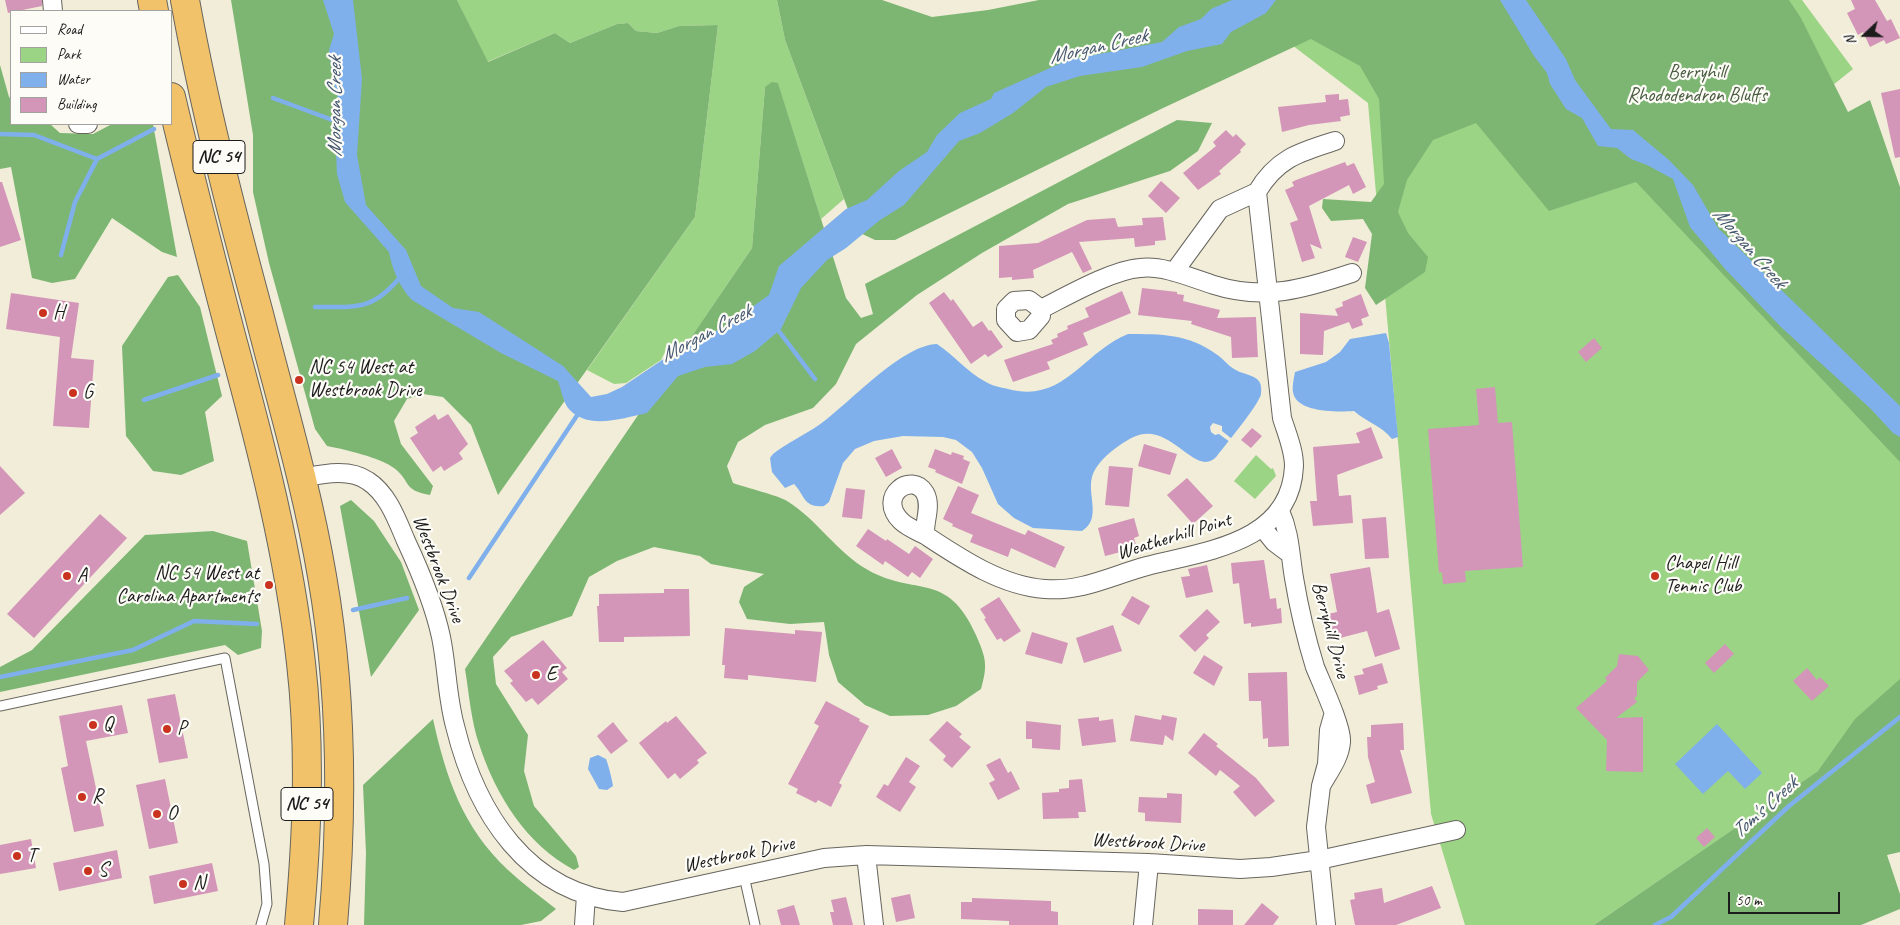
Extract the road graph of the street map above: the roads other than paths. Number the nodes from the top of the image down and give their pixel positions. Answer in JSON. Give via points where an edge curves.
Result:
{"nodes":[{"id":1,"x":185,"y":0,"type":"edge"},
{"id":2,"x":172,"y":101,"type":"edge"},
{"id":3,"x":1336,"y":141,"type":"dead end"},
{"id":4,"x":1257,"y":192,"type":"junction"},
{"id":5,"x":1174,"y":272,"type":"junction"},
{"id":6,"x":1352,"y":273,"type":"dead end"},
{"id":7,"x":1269,"y":294,"type":"junction"},
{"id":8,"x":1041,"y":309,"type":"dead end"},
{"id":9,"x":247,"y":394,"type":"junction"},
{"id":10,"x":268,"y":477,"type":"junction"},
{"id":11,"x":302,"y":478,"type":"junction"},
{"id":12,"x":1280,"y":511,"type":"junction"},
{"id":13,"x":1262,"y":527,"type":"junction"},
{"id":14,"x":925,"y":535,"type":"dead end"},
{"id":15,"x":1290,"y":554,"type":"junction"},
{"id":16,"x":322,"y":577,"type":"junction"},
{"id":17,"x":0,"y":706,"type":"edge"},
{"id":18,"x":1456,"y":830,"type":"dead end"},
{"id":19,"x":866,"y":855,"type":"junction"},
{"id":20,"x":1319,"y":860,"type":"junction"},
{"id":21,"x":1149,"y":863,"type":"junction"},
{"id":22,"x":744,"y":876,"type":"junction"},
{"id":23,"x":586,"y":895,"type":"junction"},
{"id":24,"x":261,"y":925,"type":"edge"},
{"id":25,"x":299,"y":925,"type":"edge"},
{"id":26,"x":333,"y":925,"type":"edge"},
{"id":27,"x":584,"y":925,"type":"edge"},
{"id":28,"x":755,"y":925,"type":"edge"},
{"id":29,"x":874,"y":925,"type":"edge"},
{"id":30,"x":1143,"y":925,"type":"edge"},
{"id":31,"x":1326,"y":925,"type":"edge"}],
"edges":[{"from":1,"to":11,"type":"highway","number":"NC 54","via":[[221,164]]},
{"from":2,"to":9,"type":"highway","number":"NC 54"},
{"from":3,"to":4,"type":"street","via":[[1287,159],[1271,172]]},
{"from":4,"to":5,"type":"street","via":[[1220,209]]},
{"from":4,"to":7,"type":"street","name":"Weatherhill Point"},
{"from":5,"to":7,"type":"street","via":[[1216,286]]},
{"from":5,"to":8,"type":"street","via":[[1140,268],[1102,279]]},
{"from":6,"to":7,"type":"street","via":[[1319,284]]},
{"from":7,"to":12,"type":"street","name":"Weatherhill Point","via":[[1282,418],[1294,466]]},
{"from":9,"to":10,"type":"highway","number":"NC 54"},
{"from":9,"to":11,"type":"highway","via":[[262,404],[284,465],[293,475]]},
{"from":10,"to":16,"type":"highway","via":[[277,479],[286,492],[306,561]]},
{"from":10,"to":25,"type":"highway","number":"NC 54","via":[[291,591],[303,683],[308,767],[307,830]]},
{"from":11,"to":16,"type":"highway","number":"NC 54"},
{"from":11,"to":23,"type":"street","name":"Westbrook Drive","via":[[342,473],[367,480],[380,490],[398,523],[430,600],[441,636],[454,725],[463,757],[483,801],[524,859],[550,880]]},
{"from":12,"to":13,"type":"street","name":"Weatherhill Point"},
{"from":12,"to":15,"type":"street","name":"Berryhill Drive","via":[[1291,541]]},
{"from":13,"to":14,"type":"street","name":"Weatherhill Point","via":[[1251,536],[1222,547],[1146,566],[1090,586],[1045,589],[1023,585],[963,560]]},
{"from":13,"to":15,"type":"street"},
{"from":15,"to":20,"type":"street","name":"Berryhill Drive","via":[[1311,651],[1333,716],[1340,727],[1342,741],[1338,756],[1321,786],[1316,827]]},
{"from":16,"to":26,"type":"highway","number":"NC 54","via":[[334,681],[340,788]]},
{"from":17,"to":24,"type":"lane","via":[[225,658],[264,864],[267,904]]},
{"from":18,"to":20,"type":"street","name":"Westbrook Drive"},
{"from":19,"to":21,"type":"street","name":"Westbrook Drive"},
{"from":19,"to":22,"type":"street","name":"Westbrook Drive","via":[[824,858]]},
{"from":19,"to":29,"type":"street"},
{"from":20,"to":21,"type":"street","name":"Westbrook Drive","via":[[1240,869]]},
{"from":20,"to":31,"type":"street","name":"Berryhill Drive"},
{"from":21,"to":30,"type":"street"},
{"from":22,"to":23,"type":"street","name":"Westbrook Drive","via":[[623,902]]},
{"from":22,"to":28,"type":"lane"},
{"from":23,"to":27,"type":"street"}]}
